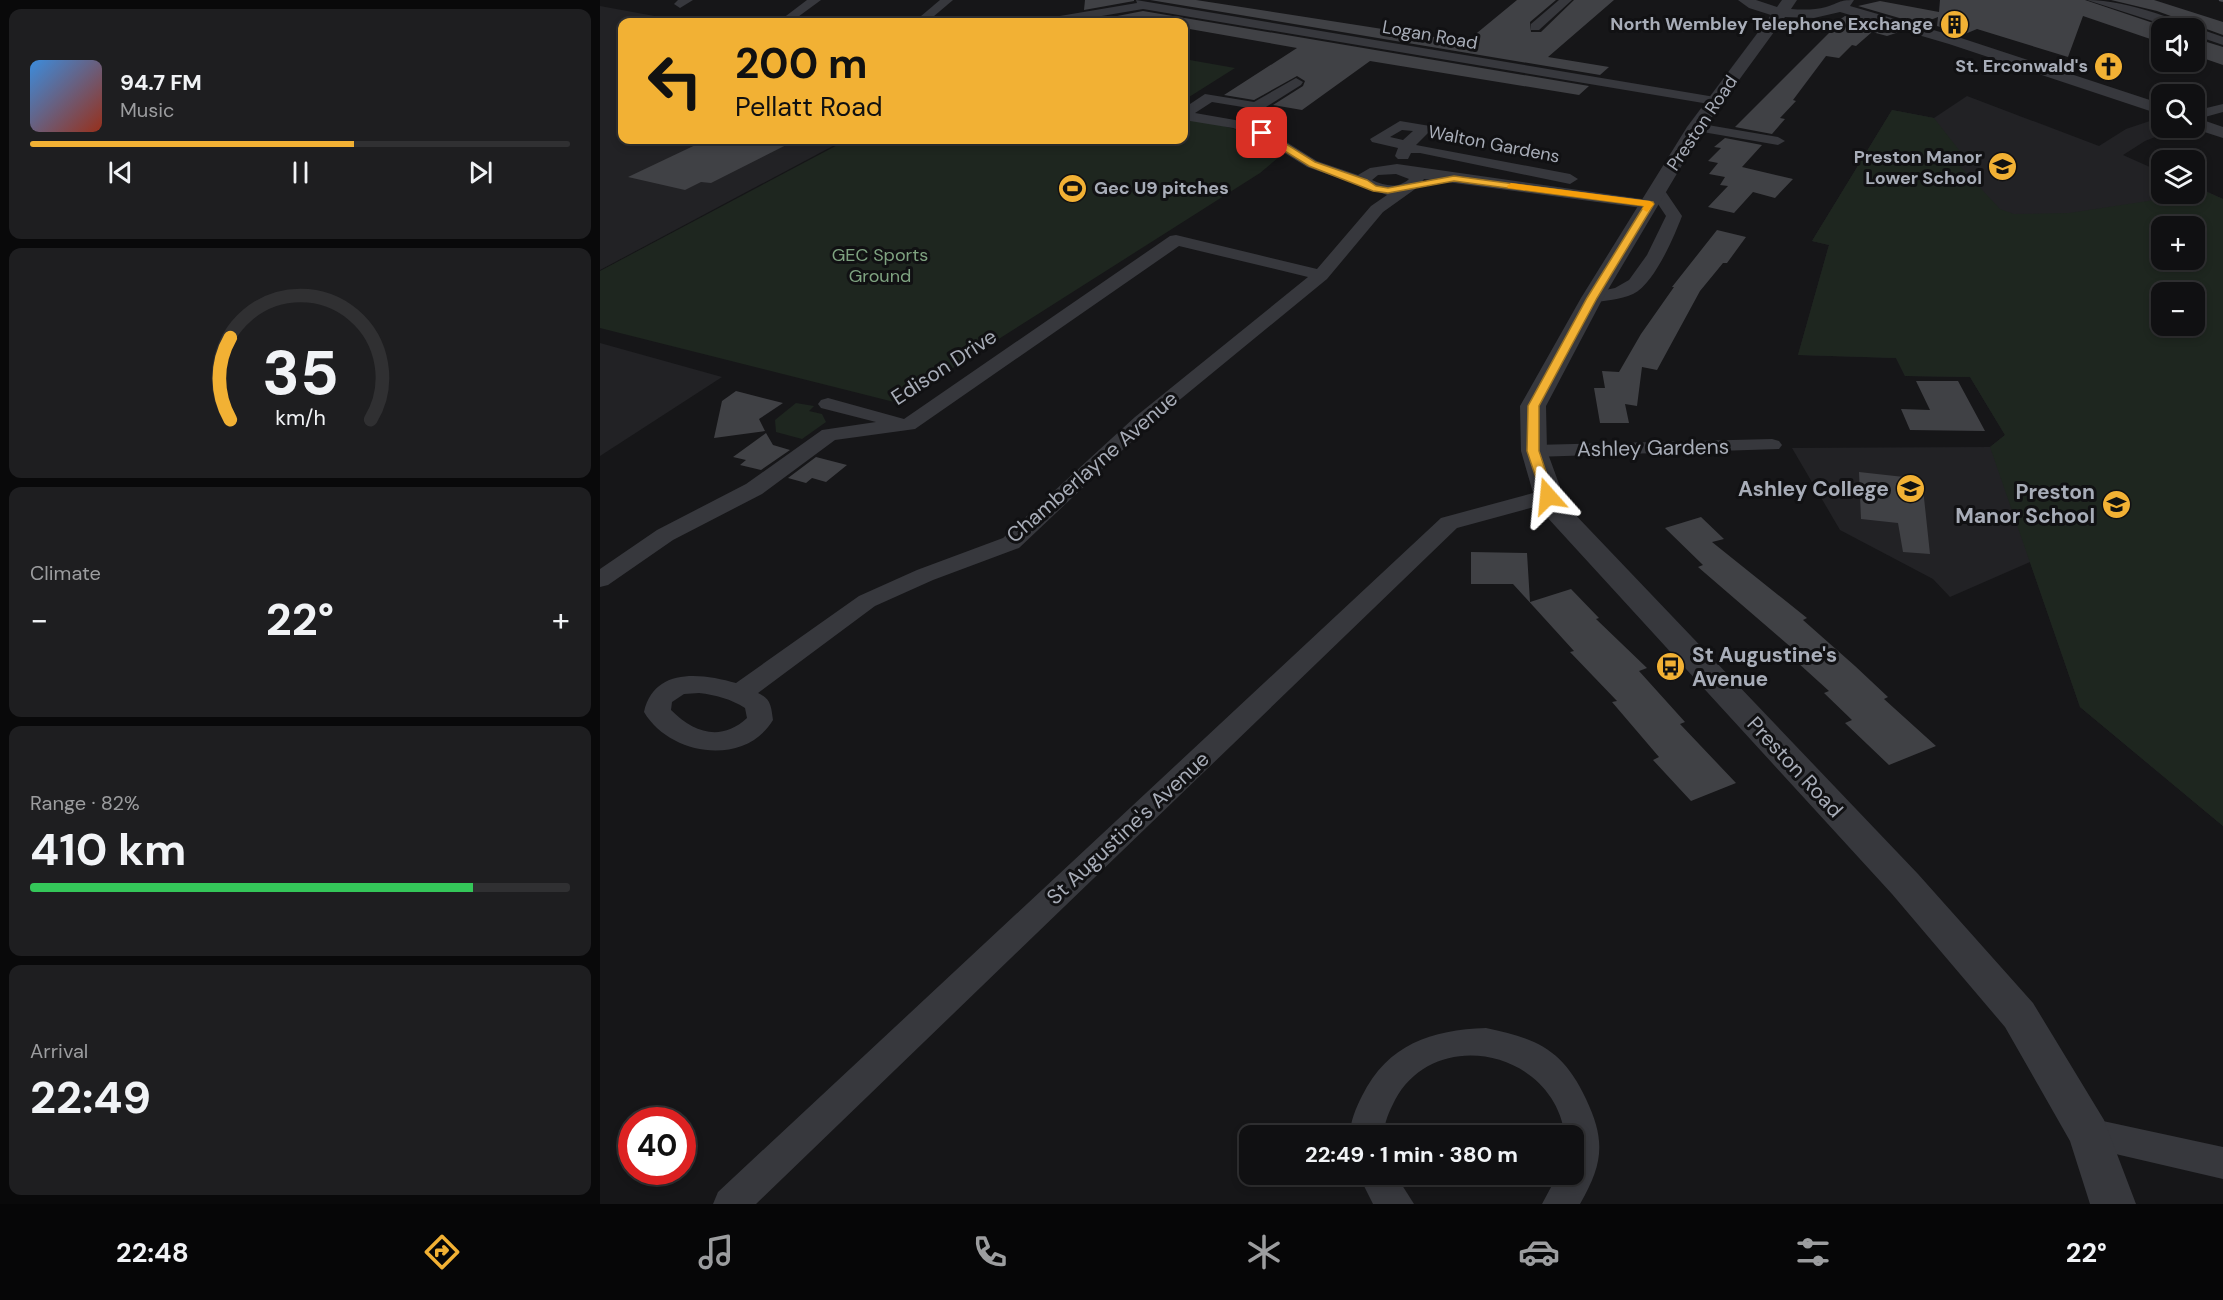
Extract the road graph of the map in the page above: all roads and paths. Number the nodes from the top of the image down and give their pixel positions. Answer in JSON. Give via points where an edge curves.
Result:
{"nodes":[{"id":1,"x":815,"y":0,"type":"edge"},
{"id":2,"x":947,"y":0,"type":"edge"},
{"id":3,"x":1566,"y":0,"type":"edge"},
{"id":4,"x":1745,"y":0,"type":"edge"},
{"id":5,"x":2093,"y":0,"type":"edge"},
{"id":6,"x":1142,"y":2,"type":"edge"},
{"id":7,"x":1844,"y":4,"type":"edge"},
{"id":8,"x":1787,"y":5,"type":"edge"},
{"id":9,"x":1820,"y":15,"type":"junction"},
{"id":10,"x":790,"y":18,"type":"edge"},
{"id":11,"x":925,"y":18,"type":"edge"},
{"id":12,"x":1067,"y":18,"type":"edge"},
{"id":13,"x":2153,"y":18,"type":"edge"},
{"id":14,"x":1534,"y":27,"type":"dead end"},
{"id":15,"x":1801,"y":28,"type":"dead end"},
{"id":16,"x":2205,"y":35,"type":"edge"},
{"id":17,"x":1782,"y":41,"type":"dead end"},
{"id":18,"x":2223,"y":41,"type":"edge"},
{"id":19,"x":1749,"y":56,"type":"junction"},
{"id":20,"x":1296,"y":82,"type":"dead end"},
{"id":21,"x":1715,"y":101,"type":"junction"},
{"id":22,"x":2151,"y":106,"type":"edge"},
{"id":23,"x":2223,"y":108,"type":"edge"},
{"id":24,"x":1188,"y":112,"type":"edge"},
{"id":25,"x":2205,"y":113,"type":"edge"},
{"id":26,"x":1188,"y":116,"type":"edge"},
{"id":27,"x":2205,"y":126,"type":"edge"},
{"id":28,"x":1696,"y":127,"type":"junction"},
{"id":29,"x":2223,"y":133,"type":"edge"},
{"id":30,"x":1778,"y":141,"type":"dead end"},
{"id":31,"x":1407,"y":179,"type":"junction"},
{"id":32,"x":1596,"y":184,"type":"dead end"},
{"id":33,"x":1372,"y":187,"type":"junction"},
{"id":34,"x":1654,"y":197,"type":"junction"},
{"id":35,"x":1321,"y":275,"type":"junction"},
{"id":36,"x":1592,"y":298,"type":"junction"},
{"id":37,"x":828,"y":404,"type":"dead end"},
{"id":38,"x":908,"y":424,"type":"junction"},
{"id":39,"x":1772,"y":445,"type":"dead end"},
{"id":40,"x":1533,"y":451,"type":"junction"},
{"id":41,"x":1548,"y":496,"type":"junction"},
{"id":42,"x":600,"y":580,"type":"edge"},
{"id":43,"x":740,"y":693,"type":"dead end"},
{"id":44,"x":1368,"y":1125,"type":"edge"},
{"id":45,"x":1582,"y":1125,"type":"edge"},
{"id":46,"x":2089,"y":1134,"type":"junction"},
{"id":47,"x":2223,"y":1163,"type":"edge"},
{"id":48,"x":1382,"y":1185,"type":"edge"},
{"id":49,"x":1573,"y":1185,"type":"edge"},
{"id":50,"x":731,"y":1204,"type":"edge"},
{"id":51,"x":1396,"y":1204,"type":"edge"},
{"id":52,"x":1560,"y":1204,"type":"edge"},
{"id":53,"x":2113,"y":1204,"type":"edge"}],
"edges":[{"from":1,"to":10,"type":"street"},
{"from":2,"to":11,"type":"street"},
{"from":3,"to":14,"type":"street"},
{"from":4,"to":8,"type":"street","via":[[1759,7]]},
{"from":5,"to":13,"type":"street"},
{"from":6,"to":12,"type":"street","name":"Logan Road"},
{"from":6,"to":21,"type":"street","name":"Logan Road"},
{"from":7,"to":9,"type":"street"},
{"from":7,"to":22,"type":"street"},
{"from":8,"to":9,"type":"street"},
{"from":8,"to":19,"type":"street","name":"Preston Road"},
{"from":9,"to":15,"type":"street"},
{"from":16,"to":18,"type":"street"},
{"from":17,"to":19,"type":"street","name":"Preston Road"},
{"from":19,"to":21,"type":"street","name":"Preston Road"},
{"from":20,"to":24,"type":"street","via":[[1256,107],[1210,97]]},
{"from":21,"to":28,"type":"street","name":"Preston Road"},
{"from":23,"to":25,"type":"street"},
{"from":26,"to":33,"type":"street","via":[[1262,133],[1312,164]]},
{"from":27,"to":29,"type":"street"},
{"from":28,"to":30,"type":"street"},
{"from":28,"to":34,"type":"street","name":"Preston Road"},
{"from":31,"to":32,"type":"street","name":"Walton Gardens","via":[[1407,147]]},
{"from":31,"to":33,"type":"street","name":"Chamberlayne Avenue"},
{"from":31,"to":33,"type":"street"},
{"from":31,"to":34,"type":"street","via":[[1454,179]]},
{"from":33,"to":35,"type":"street","name":"Chamberlayne Avenue"},
{"from":34,"to":36,"type":"street","name":"Preston Road"},
{"from":34,"to":36,"type":"street","name":"Preston Road","via":[[1674,216],[1670,232],[1631,288]]},
{"from":35,"to":38,"type":"street","name":"Edison Drive","via":[[1176,240]]},
{"from":35,"to":43,"type":"street","name":"Chamberlayne Avenue","via":[[1142,421],[1011,543],[867,601]]},
{"from":36,"to":40,"type":"street","name":"Preston Road","via":[[1533,406]]},
{"from":37,"to":38,"type":"street"},
{"from":38,"to":42,"type":"street","name":"Edison Drive","via":[[829,434],[754,489],[665,535]]},
{"from":39,"to":40,"type":"street","name":"Ashley Gardens"},
{"from":40,"to":41,"type":"street","name":"Preston Road"},
{"from":41,"to":46,"type":"street","name":"Preston Road","via":[[1594,553],[1966,952],[2019,1015]]},
{"from":41,"to":50,"type":"street","name":"St Augustine's Avenue","via":[[1449,523]]},
{"from":44,"to":45,"type":"street","via":[[1381,1087],[1404,1063],[1442,1045],[1478,1041],[1502,1045],[1535,1060],[1558,1079]]},
{"from":46,"to":47,"type":"street"},
{"from":46,"to":53,"type":"street","name":"Preston Road"},
{"from":48,"to":51,"type":"street"},
{"from":49,"to":52,"type":"street"}]}
